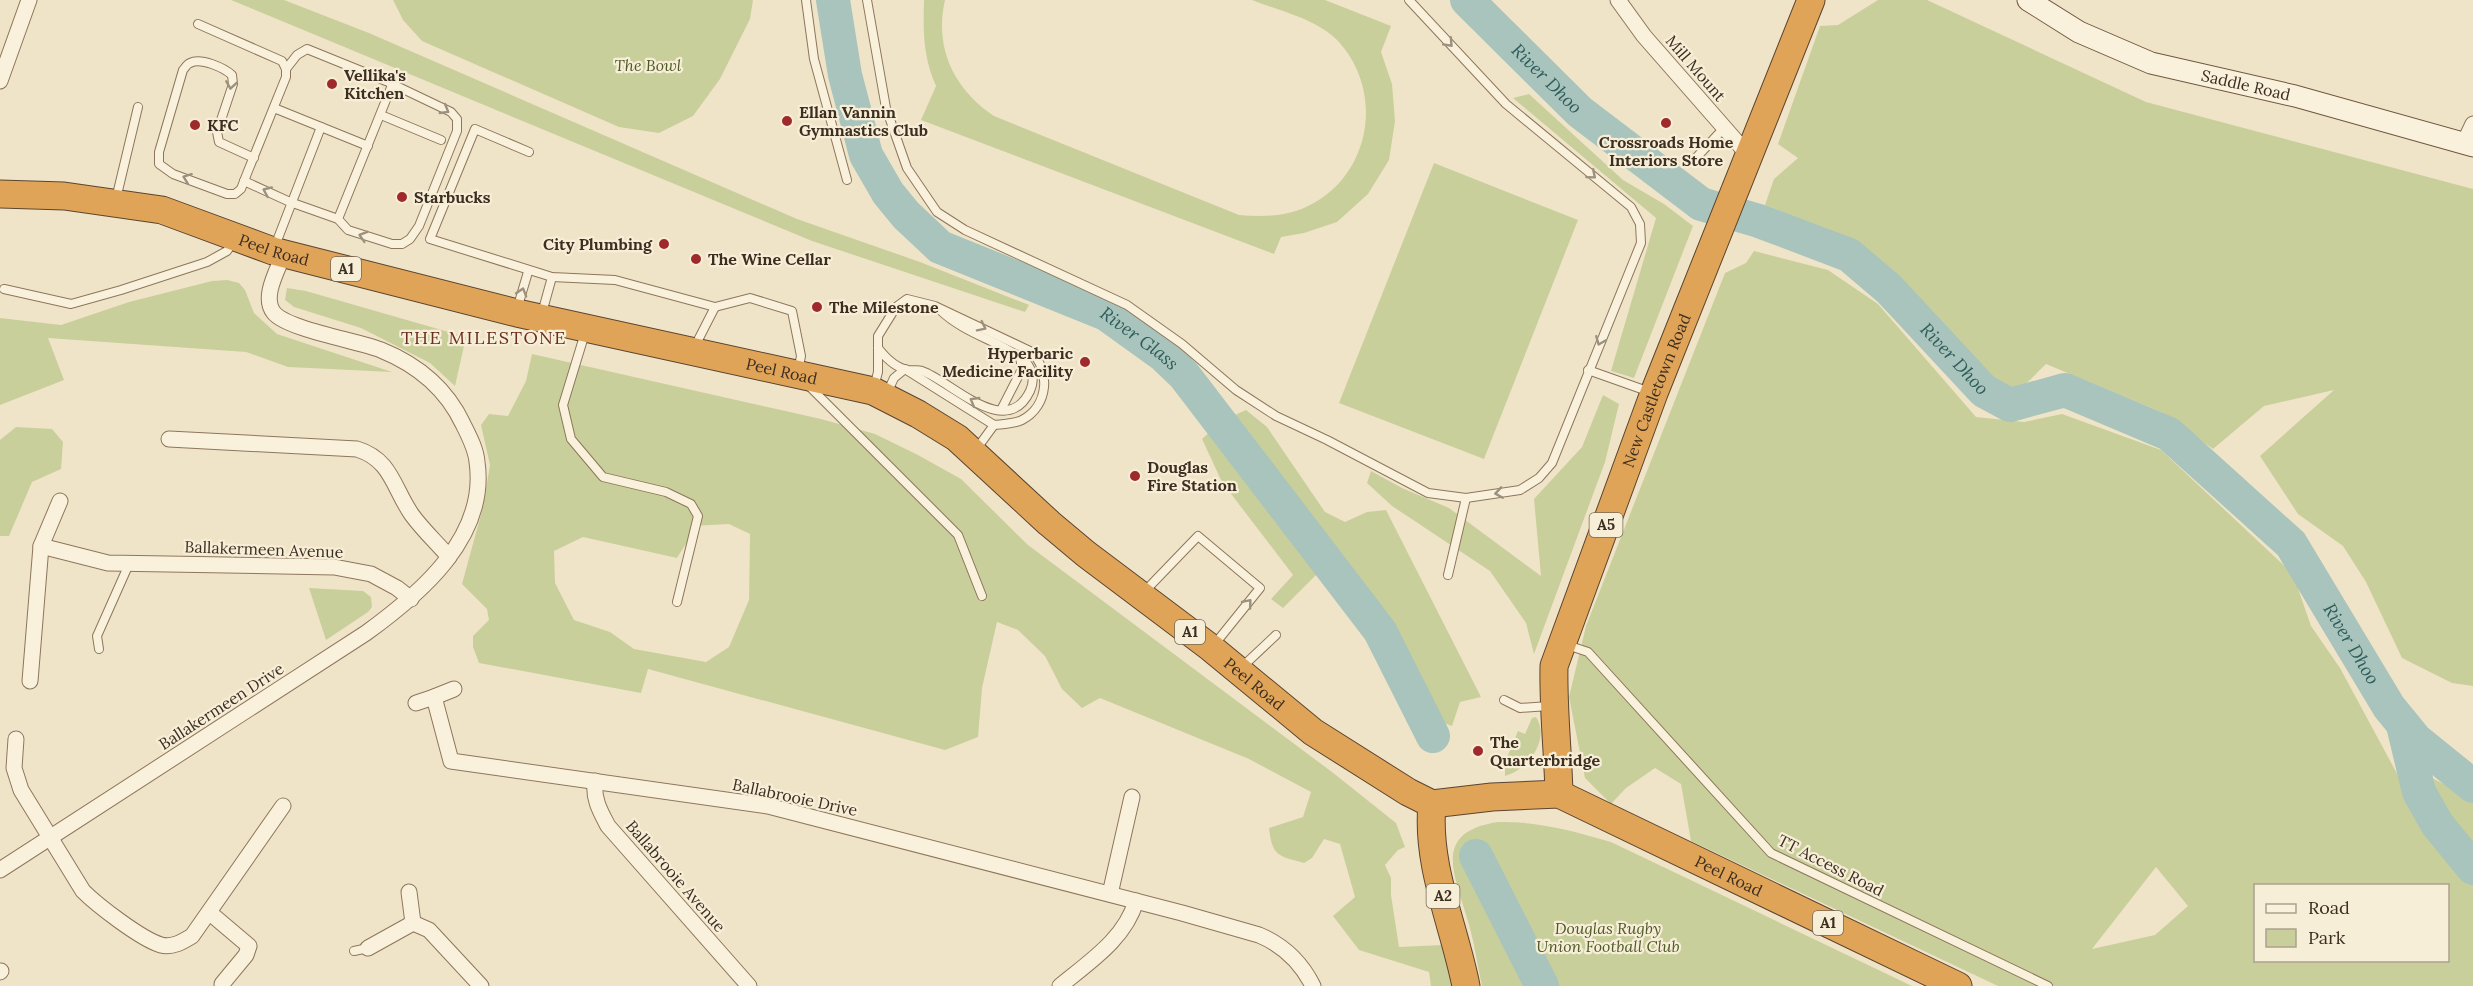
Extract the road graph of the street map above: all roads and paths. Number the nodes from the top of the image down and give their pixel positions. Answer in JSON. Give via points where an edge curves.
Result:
{"nodes":[{"id":1,"x":806,"y":0,"type":"edge"},
{"id":2,"x":867,"y":0,"type":"edge"},
{"id":3,"x":1409,"y":0,"type":"edge"},
{"id":4,"x":1618,"y":0,"type":"edge"},
{"id":5,"x":1811,"y":0,"type":"edge"},
{"id":6,"x":2028,"y":0,"type":"edge"},
{"id":7,"x":26,"y":7,"type":"edge"},
{"id":8,"x":198,"y":24,"type":"dead end"},
{"id":9,"x":286,"y":69,"type":"junction"},
{"id":10,"x":0,"y":81,"type":"edge"},
{"id":11,"x":392,"y":85,"type":"junction"},
{"id":12,"x":138,"y":107,"type":"dead end"},
{"id":13,"x":274,"y":108,"type":"junction"},
{"id":14,"x":381,"y":115,"type":"junction"},
{"id":15,"x":2473,"y":124,"type":"edge"},
{"id":16,"x":321,"y":127,"type":"junction"},
{"id":17,"x":1724,"y":128,"type":"junction"},
{"id":18,"x":441,"y":140,"type":"dead end"},
{"id":19,"x":2468,"y":145,"type":"edge"},
{"id":20,"x":368,"y":146,"type":"junction"},
{"id":21,"x":529,"y":152,"type":"dead end"},
{"id":22,"x":1750,"y":157,"type":"junction"},
{"id":23,"x":254,"y":158,"type":"junction"},
{"id":24,"x":1693,"y":161,"type":"dead end"},
{"id":25,"x":847,"y":180,"type":"dead end"},
{"id":26,"x":242,"y":185,"type":"junction"},
{"id":27,"x":0,"y":194,"type":"edge"},
{"id":28,"x":115,"y":202,"type":"junction"},
{"id":29,"x":290,"y":202,"type":"junction"},
{"id":30,"x":338,"y":219,"type":"junction"},
{"id":31,"x":236,"y":237,"type":"junction"},
{"id":32,"x":278,"y":252,"type":"junction"},
{"id":33,"x":528,"y":272,"type":"junction"},
{"id":34,"x":552,"y":277,"type":"junction"},
{"id":35,"x":4,"y":289,"type":"dead end"},
{"id":36,"x":935,"y":306,"type":"junction"},
{"id":37,"x":715,"y":308,"type":"junction"},
{"id":38,"x":529,"y":316,"type":"junction"},
{"id":39,"x":586,"y":329,"type":"junction"},
{"id":40,"x":878,"y":348,"type":"junction"},
{"id":41,"x":692,"y":352,"type":"junction"},
{"id":42,"x":1020,"y":357,"type":"junction"},
{"id":43,"x":904,"y":369,"type":"junction"},
{"id":44,"x":1588,"y":370,"type":"junction"},
{"id":45,"x":797,"y":374,"type":"junction"},
{"id":46,"x":1654,"y":393,"type":"junction"},
{"id":47,"x":879,"y":394,"type":"junction"},
{"id":48,"x":1001,"y":410,"type":"junction"},
{"id":49,"x":994,"y":425,"type":"junction"},
{"id":50,"x":169,"y":439,"type":"dead end"},
{"id":51,"x":973,"y":453,"type":"junction"},
{"id":52,"x":1466,"y":498,"type":"junction"},
{"id":53,"x":60,"y":501,"type":"dead end"},
{"id":54,"x":41,"y":546,"type":"junction"},
{"id":55,"x":449,"y":556,"type":"junction"},
{"id":56,"x":129,"y":564,"type":"junction"},
{"id":57,"x":1448,"y":575,"type":"dead end"},
{"id":58,"x":1141,"y":595,"type":"junction"},
{"id":59,"x":982,"y":596,"type":"dead end"},
{"id":60,"x":411,"y":599,"type":"junction"},
{"id":61,"x":677,"y":602,"type":"dead end"},
{"id":62,"x":1276,"y":635,"type":"dead end"},
{"id":63,"x":1563,"y":644,"type":"junction"},
{"id":64,"x":1211,"y":648,"type":"junction"},
{"id":65,"x":99,"y":649,"type":"dead end"},
{"id":66,"x":1238,"y":671,"type":"junction"},
{"id":67,"x":30,"y":681,"type":"dead end"},
{"id":68,"x":454,"y":689,"type":"dead end"},
{"id":69,"x":434,"y":697,"type":"junction"},
{"id":70,"x":1504,"y":700,"type":"dead end"},
{"id":71,"x":416,"y":703,"type":"dead end"},
{"id":72,"x":1553,"y":706,"type":"junction"},
{"id":73,"x":16,"y":738,"type":"dead end"},
{"id":74,"x":594,"y":781,"type":"junction"},
{"id":75,"x":1559,"y":794,"type":"junction"},
{"id":76,"x":1132,"y":797,"type":"dead end"},
{"id":77,"x":1438,"y":803,"type":"junction"},
{"id":78,"x":283,"y":806,"type":"dead end"},
{"id":79,"x":50,"y":839,"type":"junction"},
{"id":80,"x":0,"y":870,"type":"edge"},
{"id":81,"x":409,"y":892,"type":"dead end"},
{"id":82,"x":1110,"y":894,"type":"junction"},
{"id":83,"x":1136,"y":901,"type":"junction"},
{"id":84,"x":210,"y":913,"type":"junction"},
{"id":85,"x":412,"y":923,"type":"junction"},
{"id":86,"x":361,"y":949,"type":"dead end"},
{"id":87,"x":222,"y":984,"type":"dead end"},
{"id":88,"x":481,"y":986,"type":"edge"},
{"id":89,"x":749,"y":986,"type":"edge"},
{"id":90,"x":1060,"y":986,"type":"edge"},
{"id":91,"x":1313,"y":986,"type":"edge"},
{"id":92,"x":1466,"y":986,"type":"edge"},
{"id":93,"x":1958,"y":986,"type":"edge"},
{"id":94,"x":2048,"y":986,"type":"edge"}],
"edges":[{"from":1,"to":25,"type":"lane","via":[[814,59]]},
{"from":2,"to":52,"type":"lane","via":[[886,108],[907,168],[937,212],[965,230],[1127,305],[1182,344],[1236,390],[1276,416],[1428,493]]},
{"from":3,"to":44,"type":"lane","one_way":true,"via":[[1506,104],[1631,207],[1640,224],[1641,243]]},
{"from":4,"to":17,"type":"street","name":"Mill Mount"},
{"from":5,"to":22,"type":"highway","name":"New Castletown Road","number":"A5"},
{"from":6,"to":19,"type":"main road","name":"Saddle Road","via":[[2079,32],[2151,63],[2295,96]]},
{"from":7,"to":10,"type":"street"},
{"from":8,"to":9,"type":"lane","via":[[282,61]]},
{"from":9,"to":11,"type":"lane","via":[[307,49]]},
{"from":9,"to":13,"type":"lane"},
{"from":11,"to":14,"type":"lane"},
{"from":11,"to":30,"type":"lane","one_way":true,"via":[[451,112],[457,119],[458,131],[420,226],[410,239],[392,244],[348,230]]},
{"from":12,"to":28,"type":"lane"},
{"from":13,"to":16,"type":"lane"},
{"from":13,"to":23,"type":"lane"},
{"from":14,"to":18,"type":"lane"},
{"from":14,"to":20,"type":"lane"},
{"from":15,"to":19,"type":"street"},
{"from":16,"to":20,"type":"lane"},
{"from":16,"to":29,"type":"lane"},
{"from":17,"to":22,"type":"street","name":"Mill Mount"},
{"from":17,"to":24,"type":"lane"},
{"from":20,"to":30,"type":"lane"},
{"from":21,"to":33,"type":"lane","via":[[475,129],[430,239]]},
{"from":22,"to":46,"type":"highway","name":"New Castletown Road","number":"A5"},
{"from":23,"to":26,"type":"lane"},
{"from":26,"to":23,"type":"lane","one_way":true,"via":[[235,194],[227,194],[173,174],[159,164],[183,70],[190,62],[225,69],[232,75],[233,84],[217,136],[226,147]]},
{"from":29,"to":26,"type":"lane","one_way":true},
{"from":27,"to":28,"type":"highway","name":"Peel Road","number":"A1"},
{"from":28,"to":31,"type":"highway","name":"Peel Road","number":"A1","via":[[162,210]]},
{"from":29,"to":30,"type":"lane"},
{"from":29,"to":32,"type":"lane"},
{"from":31,"to":32,"type":"highway","name":"Peel Road","number":"A1"},
{"from":31,"to":35,"type":"lane","via":[[227,251],[207,262],[71,304]]},
{"from":32,"to":38,"type":"highway","name":"Peel Road","number":"A1"},
{"from":32,"to":55,"type":"street","name":"Ballakermeen Drive","via":[[269,300],[273,313],[285,322],[352,340],[412,366],[452,402],[471,440],[478,480],[463,536]]},
{"from":33,"to":34,"type":"lane"},
{"from":38,"to":33,"type":"lane","one_way":true},
{"from":34,"to":37,"type":"lane","via":[[615,280]]},
{"from":34,"to":38,"type":"lane"},
{"from":36,"to":40,"type":"lane","via":[[907,298],[878,336]]},
{"from":36,"to":42,"type":"lane","via":[[950,320]]},
{"from":36,"to":49,"type":"lane","one_way":true,"via":[[1030,351],[1040,361],[1045,388],[1035,406],[1020,421]]},
{"from":37,"to":41,"type":"lane"},
{"from":37,"to":45,"type":"lane","via":[[750,298],[792,311],[801,356]]},
{"from":38,"to":39,"type":"highway","name":"Peel Road","number":"A1"},
{"from":39,"to":41,"type":"highway","name":"Peel Road","number":"A1"},
{"from":39,"to":61,"type":"lane","via":[[563,405],[571,439],[603,477],[666,492],[691,504],[698,516]]},
{"from":40,"to":43,"type":"lane"},
{"from":40,"to":47,"type":"lane"},
{"from":41,"to":45,"type":"highway","name":"Peel Road","number":"A1"},
{"from":42,"to":48,"type":"lane","via":[[1022,369]]},
{"from":42,"to":48,"type":"lane","via":[[1030,366],[1031,389],[1022,403]]},
{"from":43,"to":47,"type":"lane"},
{"from":48,"to":43,"type":"lane","one_way":true,"via":[[988,409],[921,371]]},
{"from":43,"to":49,"type":"lane"},
{"from":44,"to":46,"type":"lane"},
{"from":44,"to":52,"type":"lane","one_way":true,"via":[[1552,464],[1539,478],[1520,490]]},
{"from":45,"to":47,"type":"highway","name":"Peel Road","number":"A1"},
{"from":45,"to":59,"type":"lane","via":[[958,534]]},
{"from":46,"to":63,"type":"highway","name":"New Castletown Road","number":"A5"},
{"from":47,"to":51,"type":"highway","name":"Peel Road","number":"A1","via":[[945,431]]},
{"from":49,"to":51,"type":"lane"},
{"from":50,"to":55,"type":"street","via":[[357,449],[370,453],[382,462],[412,515]]},
{"from":51,"to":58,"type":"highway","name":"Peel Road","number":"A1","via":[[1049,523]]},
{"from":52,"to":57,"type":"lane"},
{"from":53,"to":54,"type":"street"},
{"from":54,"to":56,"type":"street","name":"Ballakermeen Avenue","via":[[108,563]]},
{"from":54,"to":67,"type":"street"},
{"from":55,"to":60,"type":"street","name":"Ballakermeen Drive"},
{"from":56,"to":60,"type":"street","name":"Ballakermeen Avenue","via":[[334,567],[371,574]]},
{"from":56,"to":65,"type":"lane","via":[[97,636]]},
{"from":58,"to":64,"type":"highway","name":"Peel Road","number":"A1"},
{"from":64,"to":58,"type":"lane","one_way":true,"via":[[1260,588],[1198,536]]},
{"from":60,"to":79,"type":"street","name":"Ballakermeen Drive","via":[[366,633]]},
{"from":62,"to":66,"type":"lane"},
{"from":63,"to":72,"type":"highway","name":"New Castletown Road","number":"A5","via":[[1554,666]]},
{"from":63,"to":94,"type":"lane","name":"TT Access Road","via":[[1588,652],[1771,853]]},
{"from":64,"to":66,"type":"highway","name":"Peel Road","number":"A1"},
{"from":66,"to":77,"type":"highway","name":"Peel Road","number":"A1","via":[[1342,752],[1408,792]]},
{"from":68,"to":69,"type":"street"},
{"from":69,"to":71,"type":"street"},
{"from":69,"to":74,"type":"street","name":"Ballabrooie Drive","via":[[451,761]]},
{"from":70,"to":72,"type":"lane","via":[[1520,708]]},
{"from":72,"to":75,"type":"highway","name":"New Castletown Road","number":"A5"},
{"from":73,"to":79,"type":"street","via":[[14,768],[21,790]]},
{"from":74,"to":82,"type":"street","name":"Ballabrooie Drive","via":[[768,806]]},
{"from":74,"to":89,"type":"street","name":"Ballabrooie Avenue","via":[[599,809],[608,826]]},
{"from":75,"to":77,"type":"highway","name":"Peel Road","number":"A1"},
{"from":75,"to":93,"type":"highway","name":"Peel Road","number":"A1"},
{"from":76,"to":82,"type":"street"},
{"from":77,"to":92,"type":"highway","number":"A2","via":[[1430,821],[1433,853]]},
{"from":78,"to":84,"type":"street"},
{"from":79,"to":80,"type":"street","name":"Ballakermeen Drive"},
{"from":79,"to":84,"type":"street","via":[[82,891],[160,945],[180,944],[192,936]]},
{"from":81,"to":85,"type":"street"},
{"from":82,"to":83,"type":"street","name":"Ballabrooie Drive"},
{"from":83,"to":90,"type":"street","via":[[1133,913],[1108,948]]},
{"from":83,"to":91,"type":"street","name":"Ballabrooie Drive","via":[[1274,942],[1292,955]]},
{"from":84,"to":87,"type":"street","via":[[249,946]]},
{"from":85,"to":86,"type":"street"},
{"from":85,"to":88,"type":"street","via":[[429,930]]}]}
